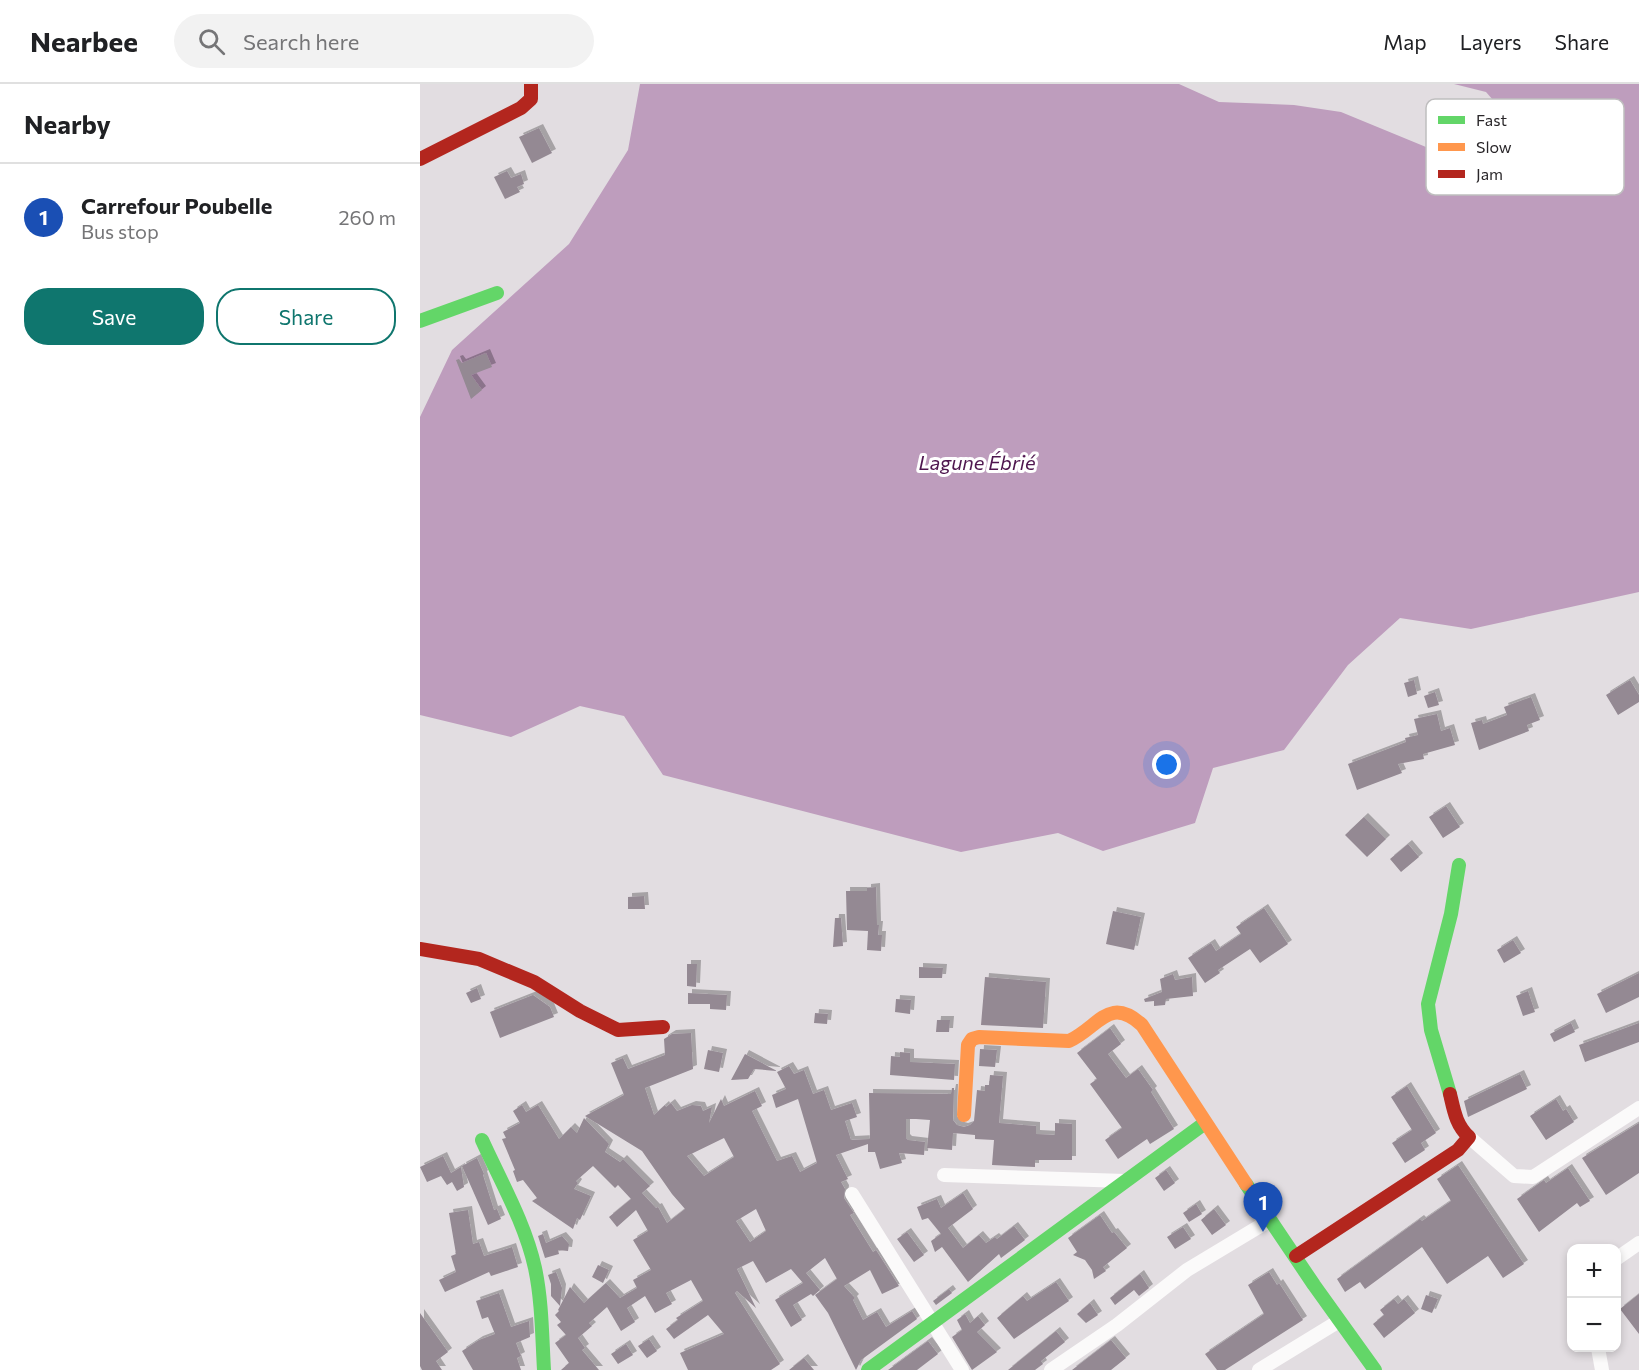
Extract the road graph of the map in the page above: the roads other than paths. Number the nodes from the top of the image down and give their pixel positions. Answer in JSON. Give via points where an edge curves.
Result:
{"nodes":[{"id":1,"x":531,"y":84,"type":"edge"},
{"id":2,"x":420,"y":159,"type":"edge"},
{"id":3,"x":497,"y":293,"type":"dead end"},
{"id":4,"x":420,"y":321,"type":"edge"},
{"id":5,"x":1460,"y":865,"type":"dead end"},
{"id":6,"x":420,"y":949,"type":"edge"},
{"id":7,"x":663,"y":1027,"type":"dead end"},
{"id":8,"x":1639,"y":1108,"type":"edge"},
{"id":9,"x":964,"y":1115,"type":"dead end"},
{"id":10,"x":1205,"y":1123,"type":"junction"},
{"id":11,"x":1469,"y":1137,"type":"junction"},
{"id":12,"x":482,"y":1140,"type":"dead end"},
{"id":13,"x":944,"y":1175,"type":"dead end"},
{"id":14,"x":1125,"y":1181,"type":"junction"},
{"id":15,"x":852,"y":1194,"type":"dead end"},
{"id":16,"x":1270,"y":1220,"type":"junction"},
{"id":17,"x":1639,"y":1243,"type":"edge"},
{"id":18,"x":1296,"y":1256,"type":"junction"},
{"id":19,"x":1621,"y":1256,"type":"edge"},
{"id":20,"x":1338,"y":1321,"type":"junction"},
{"id":21,"x":933,"y":1323,"type":"junction"},
{"id":22,"x":1599,"y":1352,"type":"edge"},
{"id":23,"x":544,"y":1370,"type":"edge"},
{"id":24,"x":868,"y":1370,"type":"edge"},
{"id":25,"x":962,"y":1370,"type":"edge"},
{"id":26,"x":1051,"y":1370,"type":"edge"},
{"id":27,"x":1259,"y":1370,"type":"edge"},
{"id":28,"x":1376,"y":1370,"type":"edge"},
{"id":29,"x":1602,"y":1370,"type":"edge"}],
"edges":[{"from":1,"to":2,"type":"street","via":[[531,99],[521,108]]},
{"from":3,"to":4,"type":"street"},
{"from":5,"to":11,"type":"street","via":[[1427,1008],[1457,1122]]},
{"from":6,"to":7,"type":"street","via":[[490,963],[534,982],[618,1030]]},
{"from":8,"to":11,"type":"street","via":[[1533,1177],[1514,1176]]},
{"from":9,"to":10,"type":"street","via":[[968,1045],[972,1039],[1069,1041],[1112,1012],[1124,1012],[1142,1024]]},
{"from":10,"to":14,"type":"street"},
{"from":10,"to":16,"type":"street"},
{"from":11,"to":18,"type":"street","via":[[1439,1164]]},
{"from":12,"to":23,"type":"street","via":[[526,1239],[534,1269]]},
{"from":13,"to":14,"type":"street"},
{"from":14,"to":21,"type":"street"},
{"from":15,"to":21,"type":"street"},
{"from":16,"to":18,"type":"street"},
{"from":16,"to":26,"type":"street","via":[[1187,1270]]},
{"from":17,"to":19,"type":"street"},
{"from":18,"to":20,"type":"street"},
{"from":20,"to":27,"type":"street"},
{"from":20,"to":28,"type":"street"},
{"from":21,"to":24,"type":"street"},
{"from":21,"to":25,"type":"street"},
{"from":22,"to":29,"type":"street"}]}
